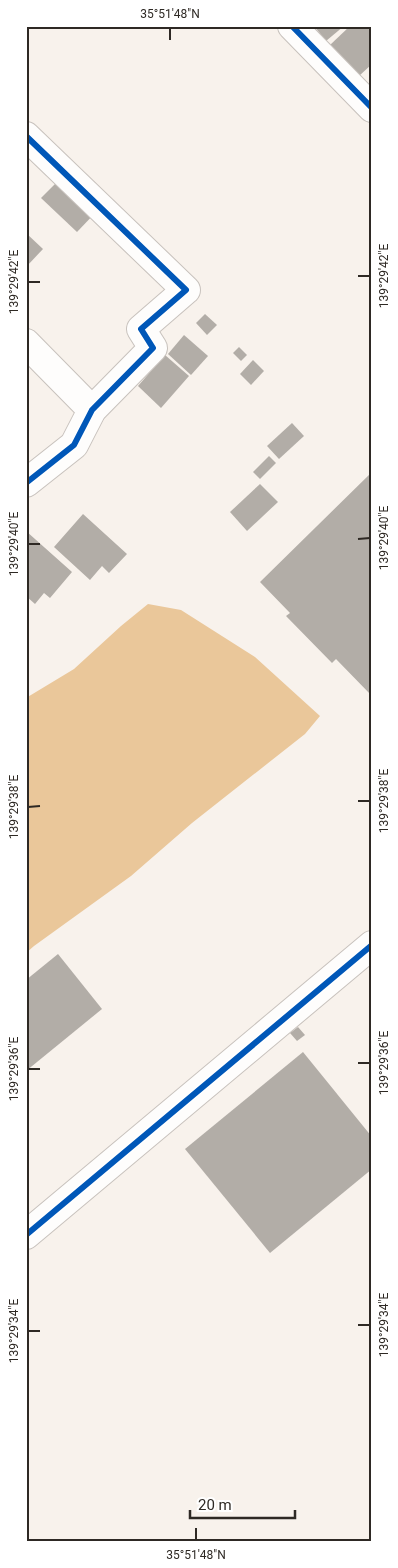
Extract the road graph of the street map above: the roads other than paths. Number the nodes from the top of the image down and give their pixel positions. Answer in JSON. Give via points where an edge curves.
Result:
{"nodes":[{"id":1,"x":292,"y":26,"type":"edge"},
{"id":2,"x":369,"y":100,"type":"edge"},
{"id":3,"x":26,"y":136,"type":"edge"},
{"id":4,"x":26,"y":343,"type":"edge"},
{"id":5,"x":92,"y":410,"type":"junction"},
{"id":6,"x":26,"y":484,"type":"edge"},
{"id":7,"x":372,"y":945,"type":"edge"},
{"id":8,"x":26,"y":1235,"type":"edge"}],
"edges":[{"from":1,"to":2,"type":"street"},
{"from":3,"to":5,"type":"street","via":[[186,290],[140,329],[153,348]]},
{"from":4,"to":5,"type":"street"},
{"from":5,"to":6,"type":"street","via":[[74,445]]},
{"from":7,"to":8,"type":"street"}]}
